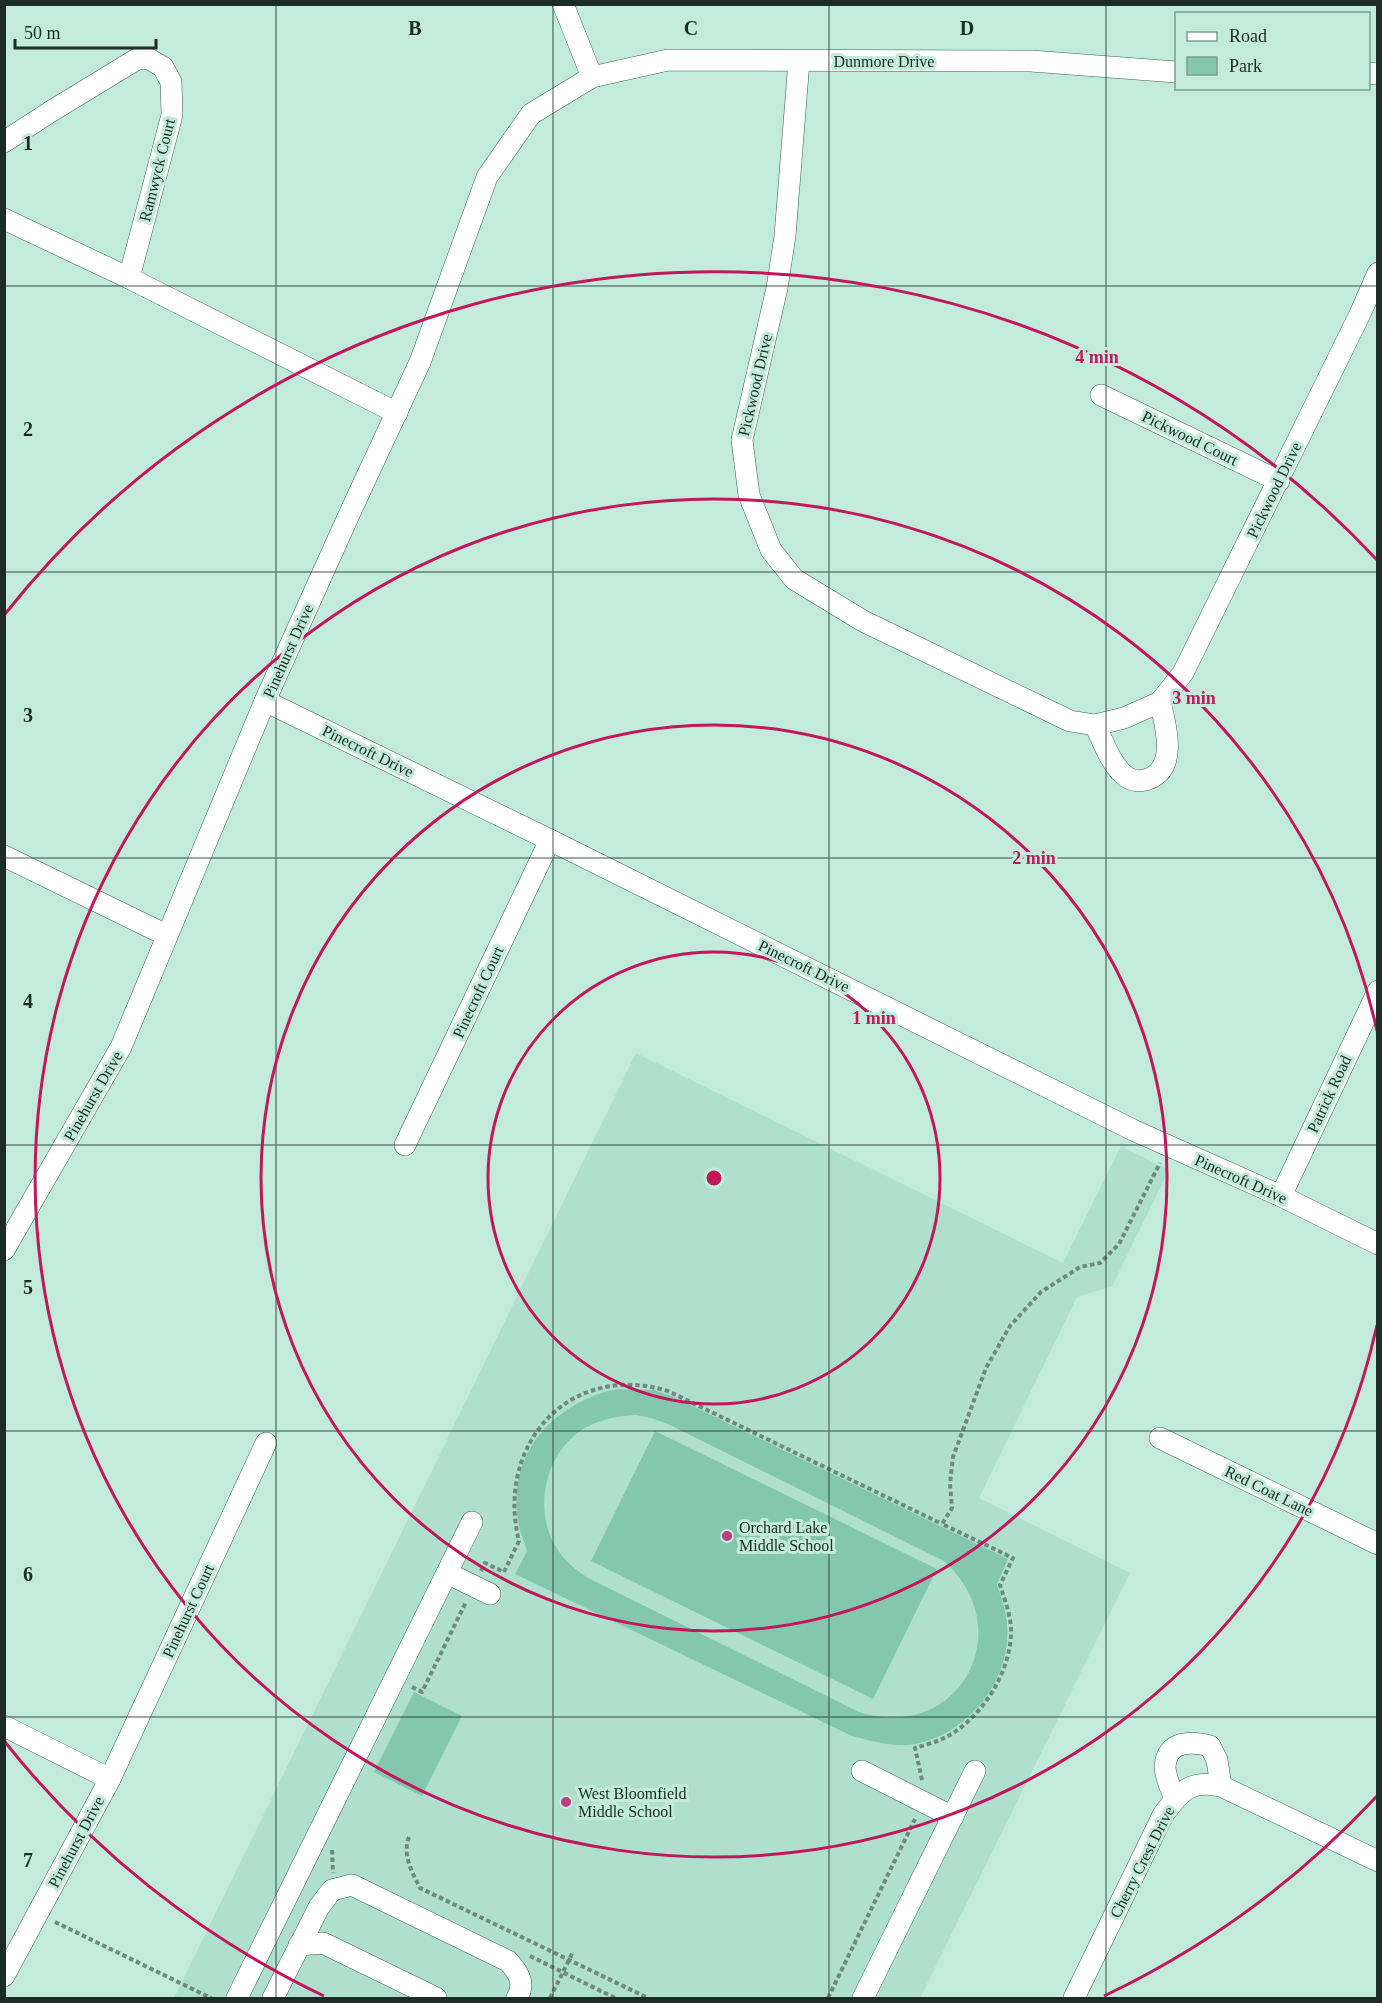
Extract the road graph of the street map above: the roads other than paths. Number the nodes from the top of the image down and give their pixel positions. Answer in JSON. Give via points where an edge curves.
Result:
{"nodes":[{"id":1,"x":563,"y":4,"type":"edge"},
{"id":2,"x":799,"y":61,"type":"junction"},
{"id":3,"x":1175,"y":72,"type":"edge"},
{"id":4,"x":592,"y":77,"type":"junction"},
{"id":5,"x":4,"y":142,"type":"edge"},
{"id":6,"x":4,"y":219,"type":"edge"},
{"id":7,"x":1377,"y":273,"type":"edge"},
{"id":8,"x":129,"y":278,"type":"junction"},
{"id":9,"x":1101,"y":395,"type":"dead end"},
{"id":10,"x":397,"y":413,"type":"junction"},
{"id":11,"x":1278,"y":481,"type":"junction"},
{"id":12,"x":265,"y":701,"type":"junction"},
{"id":13,"x":1160,"y":702,"type":"junction"},
{"id":14,"x":1095,"y":725,"type":"junction"},
{"id":15,"x":550,"y":840,"type":"junction"},
{"id":16,"x":4,"y":856,"type":"edge"},
{"id":17,"x":166,"y":935,"type":"junction"},
{"id":18,"x":1377,"y":991,"type":"edge"},
{"id":19,"x":405,"y":1145,"type":"dead end"},
{"id":20,"x":1281,"y":1196,"type":"junction"},
{"id":21,"x":1377,"y":1244,"type":"edge"},
{"id":22,"x":4,"y":1250,"type":"edge"},
{"id":23,"x":1160,"y":1438,"type":"dead end"},
{"id":24,"x":266,"y":1443,"type":"dead end"},
{"id":25,"x":472,"y":1522,"type":"dead end"},
{"id":26,"x":1377,"y":1544,"type":"edge"},
{"id":27,"x":447,"y":1573,"type":"junction"},
{"id":28,"x":482,"y":1590,"type":"road end"},
{"id":29,"x":4,"y":1726,"type":"edge"},
{"id":30,"x":862,"y":1771,"type":"dead end"},
{"id":31,"x":975,"y":1771,"type":"dead end"},
{"id":32,"x":110,"y":1779,"type":"junction"},
{"id":33,"x":1221,"y":1786,"type":"junction"},
{"id":34,"x":1175,"y":1799,"type":"junction"},
{"id":35,"x":953,"y":1817,"type":"junction"},
{"id":36,"x":1377,"y":1861,"type":"edge"},
{"id":37,"x":300,"y":1945,"type":"junction"},
{"id":38,"x":4,"y":1976,"type":"edge"},
{"id":39,"x":237,"y":1998,"type":"edge"},
{"id":40,"x":273,"y":1998,"type":"edge"},
{"id":41,"x":436,"y":1998,"type":"edge"},
{"id":42,"x":517,"y":1998,"type":"edge"},
{"id":43,"x":863,"y":1998,"type":"edge"},
{"id":44,"x":1074,"y":1998,"type":"edge"}],
"edges":[{"from":1,"to":4,"type":"street"},
{"from":2,"to":3,"type":"street","name":"Dunmore Drive","via":[[1031,61]]},
{"from":2,"to":4,"type":"street","name":"Dunmore Drive","via":[[669,60]]},
{"from":2,"to":14,"type":"street","name":"Pickwood Drive","via":[[785,236],[742,440],[750,495],[771,550],[794,579],[863,621],[1070,721]]},
{"from":4,"to":10,"type":"street","name":"Pinehurst Drive","via":[[531,114],[488,177],[420,362]]},
{"from":5,"to":8,"type":"street","name":"Ramwyck Court","via":[[137,59],[149,59],[163,68],[171,82],[172,115]]},
{"from":6,"to":8,"type":"street"},
{"from":7,"to":11,"type":"street","name":"Pickwood Drive"},
{"from":8,"to":10,"type":"street"},
{"from":9,"to":11,"type":"street","name":"Pickwood Court"},
{"from":10,"to":12,"type":"street","name":"Pinehurst Drive"},
{"from":11,"to":13,"type":"street","name":"Pickwood Drive","via":[[1197,648]]},
{"from":12,"to":15,"type":"street","name":"Pinecroft Drive"},
{"from":12,"to":17,"type":"street","name":"Pinehurst Drive"},
{"from":13,"to":14,"type":"street","name":"Pickwood Drive","via":[[1125,718]]},
{"from":13,"to":14,"type":"street","via":[[1166,726],[1166,758],[1160,770],[1147,779],[1135,781],[1124,774]]},
{"from":15,"to":19,"type":"street","name":"Pinecroft Court"},
{"from":15,"to":20,"type":"street","name":"Pinecroft Drive","via":[[1168,1146]]},
{"from":16,"to":17,"type":"street"},
{"from":17,"to":22,"type":"street","name":"Pinehurst Drive","via":[[121,1047]]},
{"from":18,"to":20,"type":"street","name":"Patrick Road"},
{"from":20,"to":21,"type":"street","name":"Pinecroft Drive"},
{"from":23,"to":26,"type":"street","name":"Red Coat Lane"},
{"from":24,"to":32,"type":"street","name":"Pinehurst Court"},
{"from":25,"to":27,"type":"street"},
{"from":27,"to":28,"type":"street"},
{"from":27,"to":39,"type":"street"},
{"from":29,"to":32,"type":"street","name":"Pinehurst Drive"},
{"from":30,"to":35,"type":"street"},
{"from":31,"to":35,"type":"street"},
{"from":32,"to":38,"type":"street","name":"Pinehurst Drive"},
{"from":33,"to":34,"type":"street","name":"Cherry Crest Drive","via":[[1205,1782]]},
{"from":33,"to":34,"type":"street","via":[[1217,1760],[1210,1746],[1181,1743],[1165,1765]]},
{"from":33,"to":36,"type":"street","name":"Cherry Crest Drive"},
{"from":34,"to":44,"type":"street","name":"Cherry Crest Drive","via":[[1163,1815]]},
{"from":35,"to":43,"type":"street"},
{"from":37,"to":40,"type":"street"},
{"from":37,"to":41,"type":"street","via":[[323,1943]]},
{"from":37,"to":42,"type":"street","via":[[332,1890],[352,1885],[508,1960],[520,1975],[521,1992]]}]}
